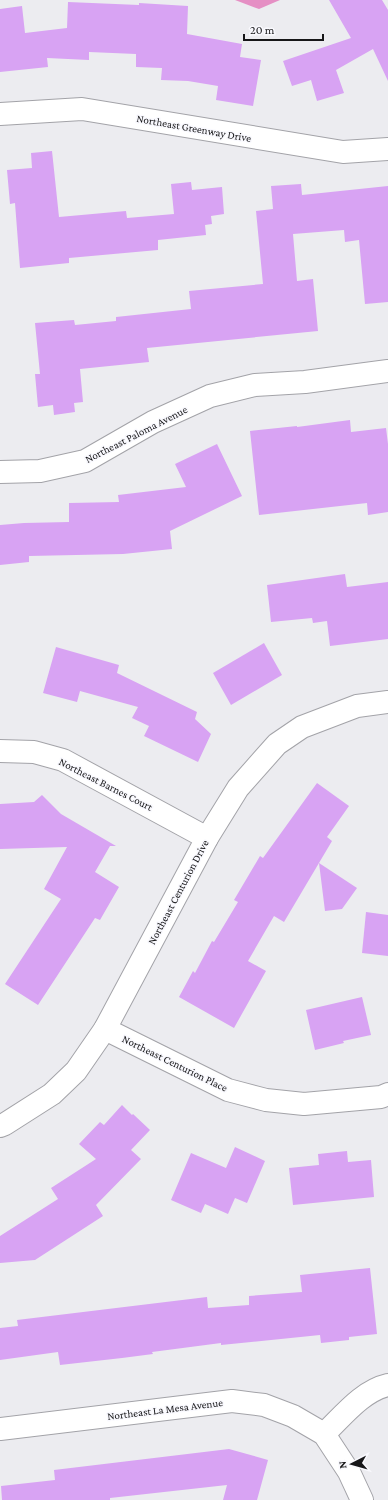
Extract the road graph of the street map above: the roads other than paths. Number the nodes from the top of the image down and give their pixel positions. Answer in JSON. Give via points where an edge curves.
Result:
{"nodes":[{"id":1,"x":0,"y":114,"type":"edge"},
{"id":2,"x":388,"y":148,"type":"edge"},
{"id":3,"x":388,"y":371,"type":"edge"},
{"id":4,"x":0,"y":472,"type":"edge"},
{"id":5,"x":388,"y":702,"type":"edge"},
{"id":6,"x":0,"y":751,"type":"edge"},
{"id":7,"x":206,"y":838,"type":"junction"},
{"id":8,"x":105,"y":1029,"type":"junction"},
{"id":9,"x":388,"y":1094,"type":"edge"},
{"id":10,"x":0,"y":1126,"type":"edge"},
{"id":11,"x":388,"y":1385,"type":"edge"},
{"id":12,"x":0,"y":1429,"type":"edge"},
{"id":13,"x":324,"y":1434,"type":"junction"},
{"id":14,"x":362,"y":1500,"type":"edge"}],
"edges":[{"from":1,"to":2,"type":"street","name":"Northeast Greenway Drive","via":[[82,109],[343,152]]},
{"from":3,"to":4,"type":"street","name":"Northeast Paloma Avenue","via":[[305,382],[255,385],[210,396],[153,422],[85,461],[40,471]]},
{"from":5,"to":7,"type":"street","name":"Northeast Centurion Drive","via":[[357,706],[302,727],[277,744],[238,788]]},
{"from":6,"to":7,"type":"street","name":"Northeast Barnes Court","via":[[34,752],[63,760]]},
{"from":7,"to":8,"type":"street","name":"Northeast Centurion Drive"},
{"from":8,"to":9,"type":"street","name":"Northeast Centurion Place","via":[[228,1090],[266,1100],[304,1104]]},
{"from":8,"to":10,"type":"street","name":"Northeast Centurion Drive","via":[[76,1071],[52,1094]]},
{"from":11,"to":13,"type":"street","via":[[360,1399]]},
{"from":12,"to":13,"type":"street","name":"Northeast La Mesa Avenue","via":[[232,1401],[264,1405],[293,1416]]},
{"from":13,"to":14,"type":"street"}]}
